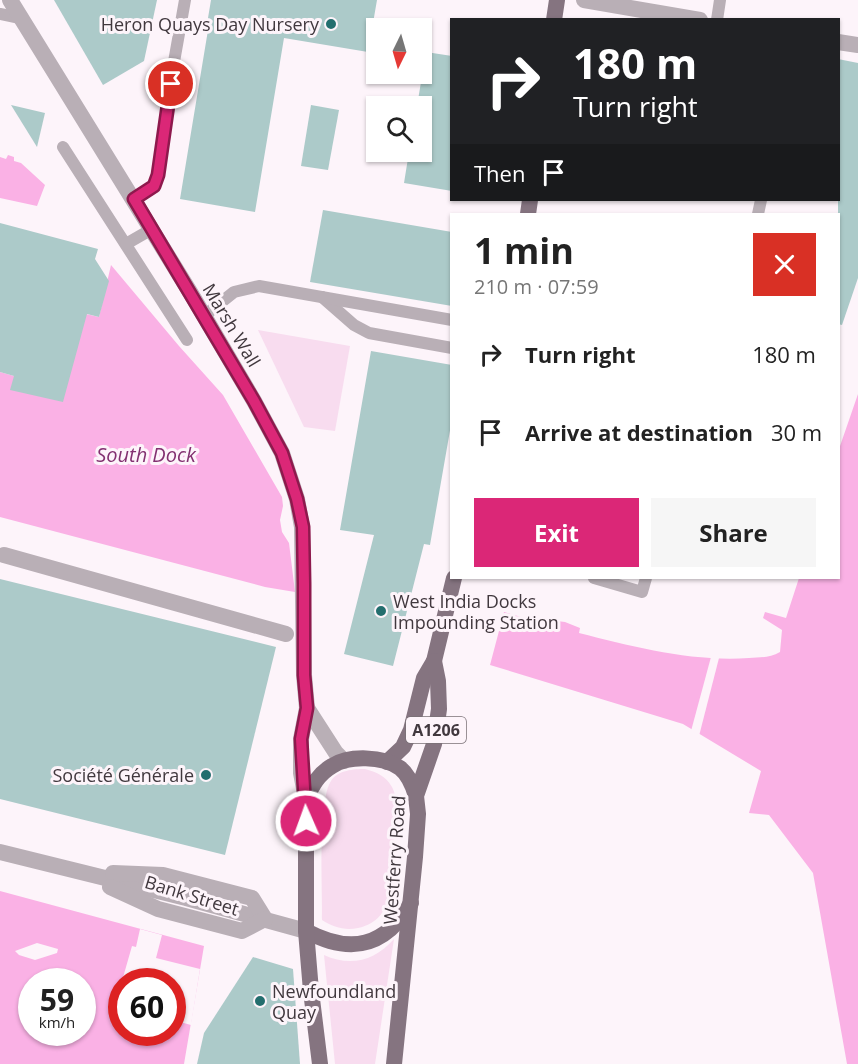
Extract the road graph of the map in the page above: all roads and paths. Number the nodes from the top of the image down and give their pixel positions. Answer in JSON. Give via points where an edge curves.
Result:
{"nodes":[{"id":1,"x":10,"y":0,"type":"edge"},
{"id":2,"x":185,"y":0,"type":"edge"},
{"id":3,"x":557,"y":0,"type":"edge"},
{"id":4,"x":584,"y":0,"type":"edge"},
{"id":5,"x":720,"y":0,"type":"edge"},
{"id":6,"x":0,"y":14,"type":"edge"},
{"id":7,"x":20,"y":18,"type":"junction"},
{"id":8,"x":554,"y":18,"type":"edge"},
{"id":9,"x":688,"y":18,"type":"edge"},
{"id":10,"x":717,"y":18,"type":"edge"},
{"id":11,"x":840,"y":42,"type":"edge"},
{"id":12,"x":858,"y":45,"type":"edge"},
{"id":13,"x":63,"y":147,"type":"dead end"},
{"id":14,"x":134,"y":199,"type":"junction"},
{"id":15,"x":152,"y":229,"type":"junction"},
{"id":16,"x":126,"y":244,"type":"junction"},
{"id":17,"x":321,"y":297,"type":"junction"},
{"id":18,"x":204,"y":316,"type":"junction"},
{"id":19,"x":450,"y":320,"type":"edge"},
{"id":20,"x":187,"y":340,"type":"dead end"},
{"id":21,"x":450,"y":348,"type":"edge"},
{"id":22,"x":4,"y":555,"type":"dead end"},
{"id":23,"x":597,"y":579,"type":"edge"},
{"id":24,"x":646,"y":579,"type":"edge"},
{"id":25,"x":454,"y":580,"type":"edge"},
{"id":26,"x":286,"y":634,"type":"dead end"},
{"id":27,"x":435,"y":653,"type":"junction"},
{"id":28,"x":307,"y":708,"type":"junction"},
{"id":29,"x":344,"y":761,"type":"junction"},
{"id":30,"x":387,"y":762,"type":"junction"},
{"id":31,"x":416,"y":796,"type":"junction"},
{"id":32,"x":306,"y":799,"type":"junction"},
{"id":33,"x":0,"y":852,"type":"edge"},
{"id":34,"x":73,"y":871,"type":"junction"},
{"id":35,"x":411,"y":902,"type":"junction"},
{"id":36,"x":265,"y":919,"type":"junction"},
{"id":37,"x":306,"y":931,"type":"junction"},
{"id":38,"x":320,"y":1064,"type":"edge"},
{"id":39,"x":394,"y":1064,"type":"edge"}],
"edges":[{"from":1,"to":7,"type":"street","name":"Marsh Wall"},
{"from":2,"to":14,"type":"lane","via":[[158,175],[154,186]]},
{"from":3,"to":8,"type":"main road"},
{"from":4,"to":9,"type":"street"},
{"from":5,"to":10,"type":"lane"},
{"from":6,"to":7,"type":"lane"},
{"from":7,"to":14,"type":"street","name":"Marsh Wall"},
{"from":11,"to":12,"type":"street"},
{"from":13,"to":16,"type":"lane"},
{"from":14,"to":15,"type":"street","name":"Marsh Wall"},
{"from":15,"to":16,"type":"lane"},
{"from":15,"to":18,"type":"street","name":"Marsh Wall"},
{"from":16,"to":20,"type":"lane"},
{"from":17,"to":18,"type":"lane","via":[[259,286],[234,292]]},
{"from":17,"to":19,"type":"lane"},
{"from":17,"to":21,"type":"lane","via":[[369,333]]},
{"from":18,"to":28,"type":"street","name":"Marsh Wall","via":[[282,453],[297,499],[303,527]]},
{"from":22,"to":26,"type":"street"},
{"from":23,"to":24,"type":"lane","via":[[642,592]]},
{"from":25,"to":27,"type":"main road","name":"Westferry Road","number":"A1206"},
{"from":27,"to":30,"type":"main road","name":"Westferry Road","number":"A1206","via":[[424,678],[411,730],[403,747]]},
{"from":27,"to":31,"type":"main road","name":"Westferry Road","number":"A1206","via":[[437,725]]},
{"from":28,"to":29,"type":"street","name":"Marsh Wall","via":[[331,748]]},
{"from":28,"to":32,"type":"street","name":"Marsh Wall","via":[[301,739]]},
{"from":29,"to":30,"type":"main road","number":"A1206"},
{"from":29,"to":32,"type":"main road","via":[[315,780]]},
{"from":30,"to":31,"type":"main road","number":"A1206","via":[[407,775]]},
{"from":31,"to":35,"type":"main road","name":"Westferry Road","number":"A1206"},
{"from":32,"to":37,"type":"main road"},
{"from":33,"to":34,"type":"street","name":"Bank Street"},
{"from":34,"to":36,"type":"street","name":"Bank Street","via":[[158,909],[242,931]]},
{"from":34,"to":36,"type":"street","name":"Bank Street","via":[[163,875],[252,898]]},
{"from":35,"to":37,"type":"main road","via":[[395,925],[358,945],[334,944]]},
{"from":35,"to":39,"type":"main road","name":"Westferry Road","number":"A1206"},
{"from":36,"to":37,"type":"street"},
{"from":37,"to":38,"type":"main road"}]}
